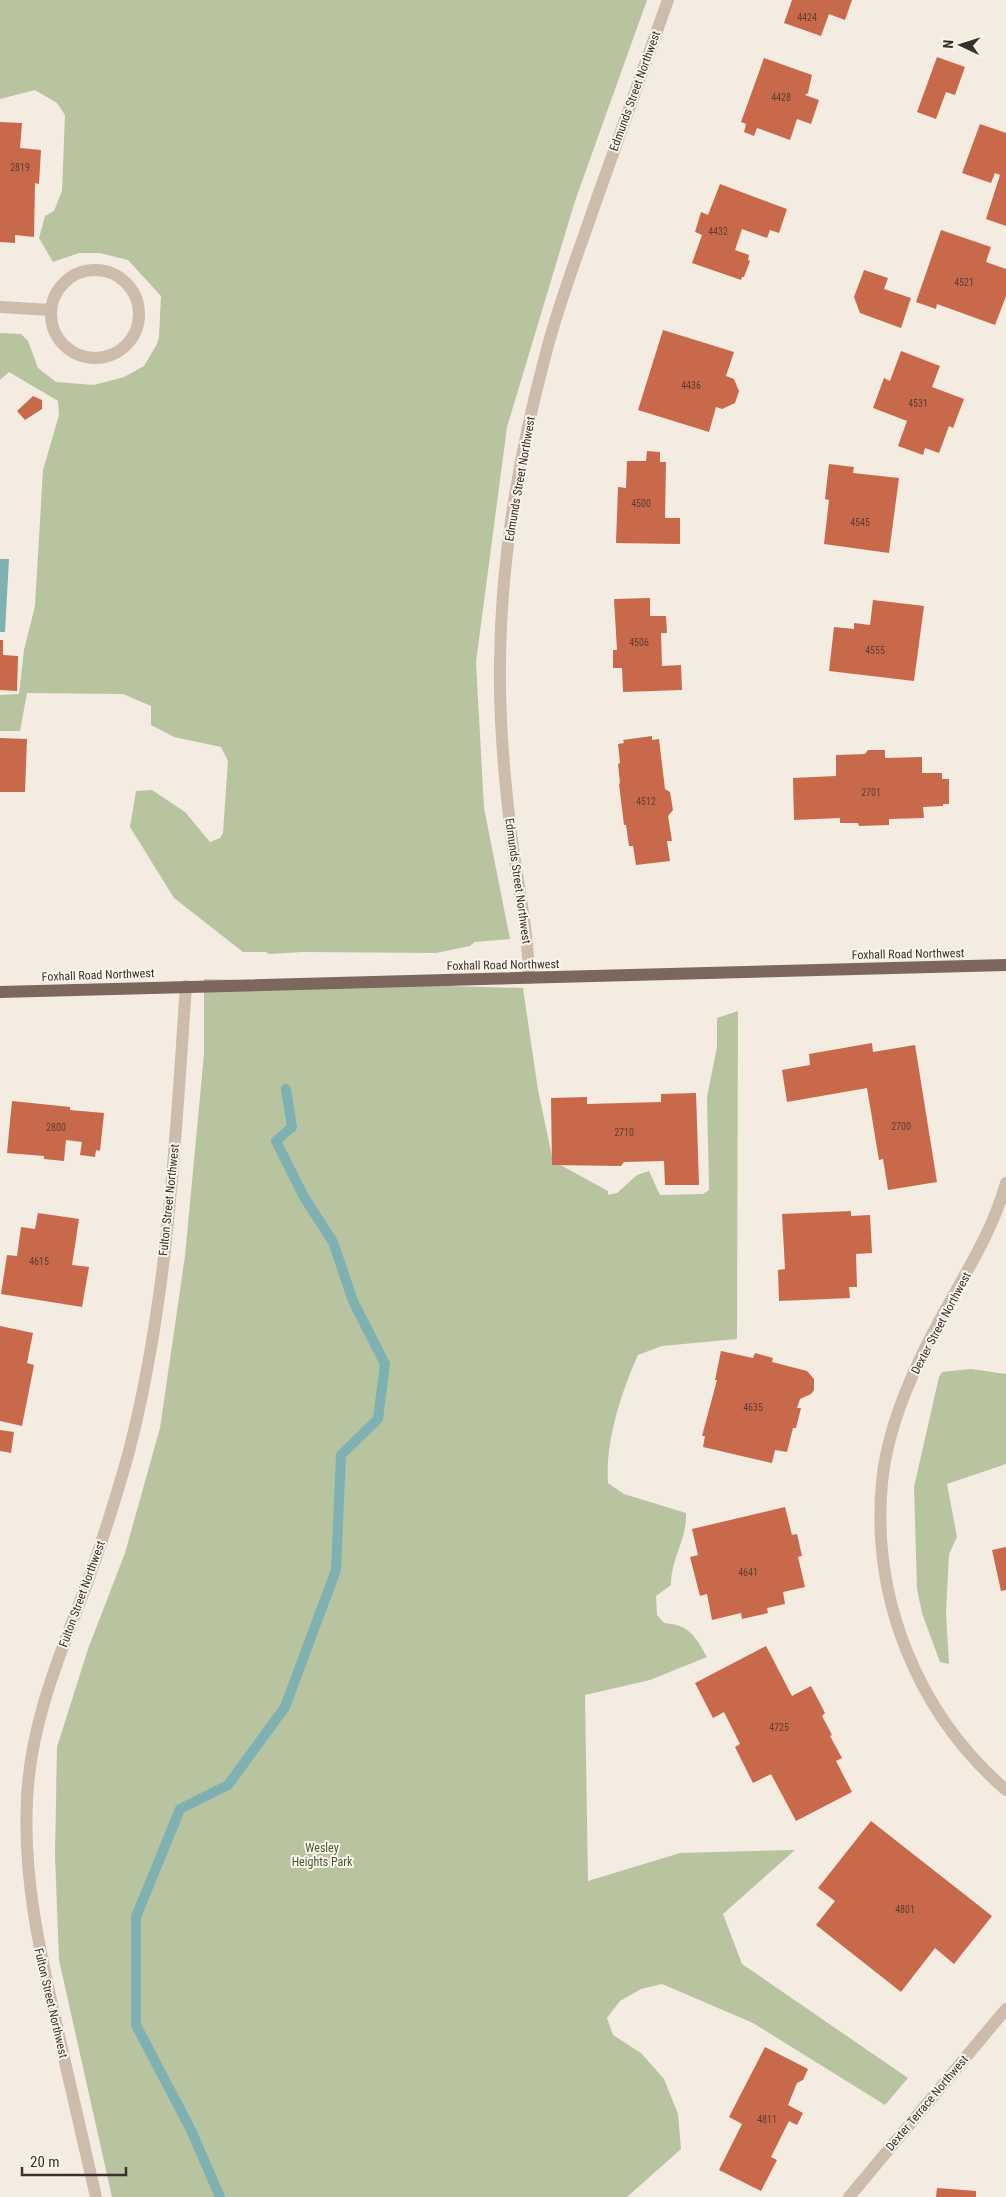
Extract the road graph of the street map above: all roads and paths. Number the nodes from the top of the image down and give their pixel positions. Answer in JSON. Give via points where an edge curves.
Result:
{"nodes":[{"id":1,"x":668,"y":0,"type":"edge"},
{"id":2,"x":0,"y":307,"type":"edge"},
{"id":3,"x":51,"y":310,"type":"junction"},
{"id":4,"x":1006,"y":965,"type":"edge"},
{"id":5,"x":529,"y":978,"type":"junction"},
{"id":6,"x":186,"y":986,"type":"junction"},
{"id":7,"x":0,"y":992,"type":"edge"},
{"id":8,"x":1006,"y":1183,"type":"edge"},
{"id":9,"x":1006,"y":1790,"type":"edge"},
{"id":10,"x":1006,"y":2009,"type":"edge"},
{"id":11,"x":96,"y":2197,"type":"edge"},
{"id":12,"x":849,"y":2197,"type":"edge"}],
"edges":[{"from":1,"to":5,"type":"street","name":"Edmunds Street Northwest","via":[[561,300],[524,443],[509,541],[500,647],[500,702],[505,776],[526,928]]},
{"from":2,"to":3,"type":"street"},
{"from":3,"to":3,"type":"street","via":[[53,327],[61,343],[74,354],[91,359],[109,357],[124,348],[134,335],[139,318],[138,301],[129,286],[116,275],[99,270],[82,272],[67,280],[56,293]]},
{"from":4,"to":5,"type":"main road","name":"Foxhall Road Northwest"},
{"from":5,"to":6,"type":"main road","name":"Foxhall Road Northwest"},
{"from":6,"to":7,"type":"main road","name":"Foxhall Road Northwest"},
{"from":6,"to":11,"type":"street","name":"Fulton Street Northwest","via":[[168,1217],[142,1398],[104,1534],[46,1693],[34,1739],[27,1794],[28,1875],[35,1928]]},
{"from":8,"to":9,"type":"street","name":"Dexter Street Northwest","via":[[985,1238],[927,1344],[907,1390],[887,1451],[881,1514],[890,1599],[916,1674],[964,1748]]},
{"from":10,"to":12,"type":"street","name":"Dexter Terrace Northwest"}]}
